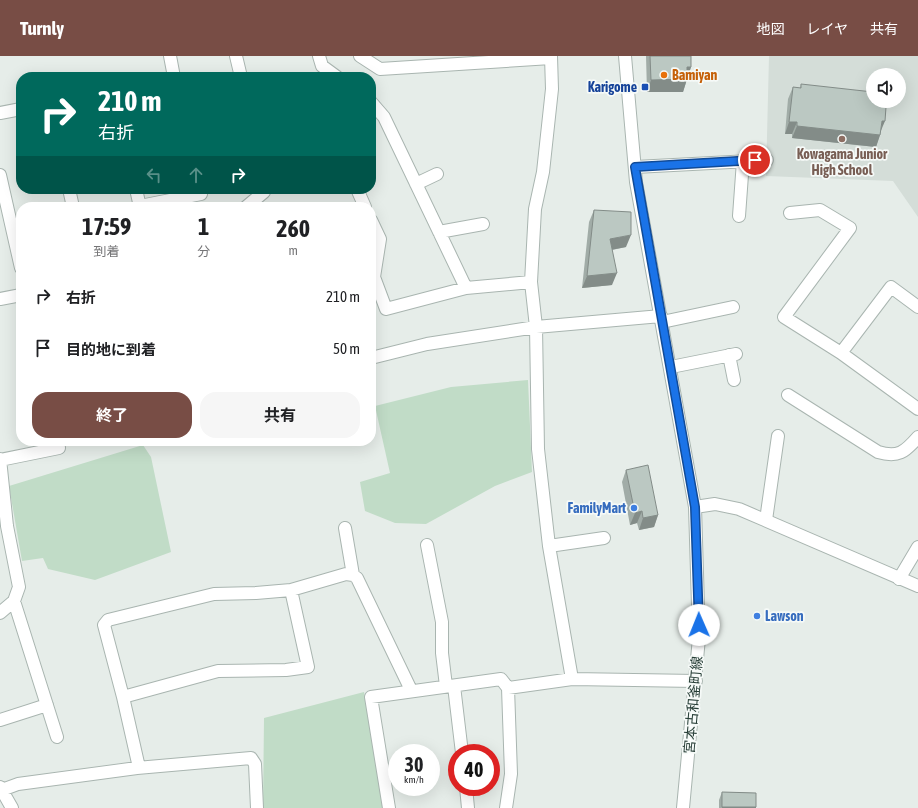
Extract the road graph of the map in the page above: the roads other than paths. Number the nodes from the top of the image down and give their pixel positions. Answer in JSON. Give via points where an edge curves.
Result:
{"nodes":[{"id":1,"x":170,"y":56,"type":"edge"},
{"id":2,"x":236,"y":56,"type":"edge"},
{"id":3,"x":319,"y":56,"type":"edge"},
{"id":4,"x":360,"y":56,"type":"edge"},
{"id":5,"x":625,"y":56,"type":"edge"},
{"id":6,"x":551,"y":57,"type":"edge"},
{"id":7,"x":172,"y":72,"type":"edge"},
{"id":8,"x":240,"y":72,"type":"edge"},
{"id":9,"x":330,"y":72,"type":"edge"},
{"id":10,"x":376,"y":108,"type":"edge"},
{"id":11,"x":16,"y":110,"type":"edge"},
{"id":12,"x":0,"y":113,"type":"edge"},
{"id":13,"x":767,"y":160,"type":"dead end"},
{"id":14,"x":743,"y":161,"type":"junction"},
{"id":15,"x":635,"y":167,"type":"junction"},
{"id":16,"x":437,"y":174,"type":"dead end"},
{"id":17,"x":0,"y":175,"type":"edge"},
{"id":18,"x":416,"y":184,"type":"junction"},
{"id":19,"x":201,"y":194,"type":"edge"},
{"id":20,"x":262,"y":194,"type":"edge"},
{"id":21,"x":160,"y":202,"type":"edge"},
{"id":22,"x":252,"y":202,"type":"edge"},
{"id":23,"x":790,"y":213,"type":"dead end"},
{"id":24,"x":739,"y":216,"type":"dead end"},
{"id":25,"x":483,"y":224,"type":"dead end"},
{"id":26,"x":376,"y":231,"type":"edge"},
{"id":27,"x":439,"y":232,"type":"junction"},
{"id":28,"x":16,"y":246,"type":"edge"},
{"id":29,"x":376,"y":264,"type":"edge"},
{"id":30,"x":376,"y":282,"type":"edge"},
{"id":31,"x":531,"y":282,"type":"junction"},
{"id":32,"x":466,"y":288,"type":"junction"},
{"id":33,"x":16,"y":296,"type":"edge"},
{"id":34,"x":0,"y":299,"type":"edge"},
{"id":35,"x":733,"y":307,"type":"dead end"},
{"id":36,"x":918,"y":308,"type":"edge"},
{"id":37,"x":662,"y":319,"type":"junction"},
{"id":38,"x":536,"y":327,"type":"junction"},
{"id":39,"x":841,"y":353,"type":"junction"},
{"id":40,"x":376,"y":357,"type":"edge"},
{"id":41,"x":671,"y":367,"type":"junction"},
{"id":42,"x":734,"y":380,"type":"dead end"},
{"id":43,"x":788,"y":395,"type":"dead end"},
{"id":44,"x":918,"y":409,"type":"edge"},
{"id":45,"x":778,"y":436,"type":"dead end"},
{"id":46,"x":918,"y":437,"type":"edge"},
{"id":47,"x":59,"y":446,"type":"edge"},
{"id":48,"x":0,"y":459,"type":"edge"},
{"id":49,"x":695,"y":507,"type":"junction"},
{"id":50,"x":766,"y":520,"type":"junction"},
{"id":51,"x":345,"y":528,"type":"dead end"},
{"id":52,"x":604,"y":538,"type":"dead end"},
{"id":53,"x":427,"y":545,"type":"dead end"},
{"id":54,"x":549,"y":546,"type":"junction"},
{"id":55,"x":918,"y":547,"type":"edge"},
{"id":56,"x":353,"y":574,"type":"junction"},
{"id":57,"x":899,"y":579,"type":"junction"},
{"id":58,"x":918,"y":586,"type":"edge"},
{"id":59,"x":291,"y":590,"type":"junction"},
{"id":60,"x":14,"y":601,"type":"junction"},
{"id":61,"x":0,"y":613,"type":"edge"},
{"id":62,"x":572,"y":678,"type":"junction"},
{"id":63,"x":696,"y":681,"type":"junction"},
{"id":64,"x":450,"y":686,"type":"junction"},
{"id":65,"x":508,"y":688,"type":"junction"},
{"id":66,"x":411,"y":690,"type":"junction"},
{"id":67,"x":123,"y":697,"type":"junction"},
{"id":68,"x":47,"y":705,"type":"junction"},
{"id":69,"x":0,"y":720,"type":"edge"},
{"id":70,"x":57,"y":737,"type":"dead end"},
{"id":71,"x":460,"y":744,"type":"edge"},
{"id":72,"x":137,"y":768,"type":"junction"},
{"id":73,"x":1,"y":789,"type":"edge"},
{"id":74,"x":467,"y":796,"type":"edge"},
{"id":75,"x":12,"y":808,"type":"edge"},
{"id":76,"x":257,"y":808,"type":"edge"},
{"id":77,"x":389,"y":808,"type":"edge"},
{"id":78,"x":468,"y":808,"type":"edge"},
{"id":79,"x":506,"y":808,"type":"edge"},
{"id":80,"x":683,"y":808,"type":"edge"}],
"edges":[{"from":1,"to":7,"type":"street"},
{"from":2,"to":8,"type":"street"},
{"from":3,"to":9,"type":"street","via":[[322,66]]},
{"from":4,"to":6,"type":"street","via":[[380,69]]},
{"from":5,"to":15,"type":"street","name":"宮本古和釜町線"},
{"from":6,"to":31,"type":"street","via":[[552,89],[543,172],[535,209]]},
{"from":10,"to":18,"type":"street","via":[[384,117]]},
{"from":11,"to":12,"type":"street"},
{"from":13,"to":14,"type":"street"},
{"from":14,"to":15,"type":"street"},
{"from":14,"to":24,"type":"street"},
{"from":15,"to":37,"type":"street","name":"宮本古和釜町線"},
{"from":16,"to":18,"type":"street"},
{"from":17,"to":28,"type":"street"},
{"from":18,"to":27,"type":"street"},
{"from":19,"to":21,"type":"street"},
{"from":20,"to":22,"type":"street"},
{"from":23,"to":39,"type":"street","via":[[820,210],[850,228],[784,317]]},
{"from":25,"to":27,"type":"street"},
{"from":26,"to":29,"type":"street","via":[[380,239]]},
{"from":27,"to":32,"type":"street"},
{"from":30,"to":32,"type":"street","via":[[386,308]]},
{"from":31,"to":32,"type":"street"},
{"from":31,"to":38,"type":"street"},
{"from":33,"to":34,"type":"street"},
{"from":35,"to":37,"type":"street"},
{"from":36,"to":39,"type":"street","via":[[892,287]]},
{"from":37,"to":38,"type":"street"},
{"from":37,"to":41,"type":"street","name":"宮本古和釜町線"},
{"from":38,"to":40,"type":"street","via":[[428,344]]},
{"from":38,"to":54,"type":"street","via":[[538,449]]},
{"from":39,"to":44,"type":"street"},
{"from":41,"to":42,"type":"street","via":[[733,355]]},
{"from":41,"to":49,"type":"street","name":"宮本古和釜町線"},
{"from":43,"to":46,"type":"street","via":[[878,452],[898,454],[908,449]]},
{"from":45,"to":50,"type":"street"},
{"from":47,"to":48,"type":"street","via":[[59,448]]},
{"from":48,"to":60,"type":"street","via":[[19,587]]},
{"from":49,"to":50,"type":"street","via":[[715,504],[728,506]]},
{"from":49,"to":63,"type":"street","name":"宮本古和釜町線","via":[[699,638]]},
{"from":50,"to":57,"type":"street"},
{"from":51,"to":56,"type":"street"},
{"from":52,"to":54,"type":"street"},
{"from":53,"to":64,"type":"street","via":[[442,622],[442,653]]},
{"from":54,"to":62,"type":"street"},
{"from":55,"to":57,"type":"street"},
{"from":56,"to":59,"type":"street"},
{"from":56,"to":66,"type":"street"},
{"from":57,"to":58,"type":"street"},
{"from":59,"to":67,"type":"street","via":[[214,594],[108,620],[104,625]]},
{"from":59,"to":67,"type":"street","via":[[308,667],[286,670],[218,671]]},
{"from":60,"to":61,"type":"street"},
{"from":60,"to":68,"type":"street"},
{"from":62,"to":63,"type":"street"},
{"from":62,"to":65,"type":"street"},
{"from":63,"to":80,"type":"street","name":"宮本古和釜町線"},
{"from":64,"to":65,"type":"street","via":[[501,679]]},
{"from":64,"to":66,"type":"street"},
{"from":64,"to":71,"type":"street"},
{"from":65,"to":79,"type":"street","via":[[511,774]]},
{"from":66,"to":77,"type":"street","via":[[371,697]]},
{"from":67,"to":72,"type":"street"},
{"from":68,"to":69,"type":"street"},
{"from":68,"to":70,"type":"street"},
{"from":72,"to":73,"type":"street","via":[[18,784]]},
{"from":72,"to":76,"type":"street","via":[[251,758],[255,764]]},
{"from":73,"to":75,"type":"street"},
{"from":74,"to":78,"type":"street"}]}
